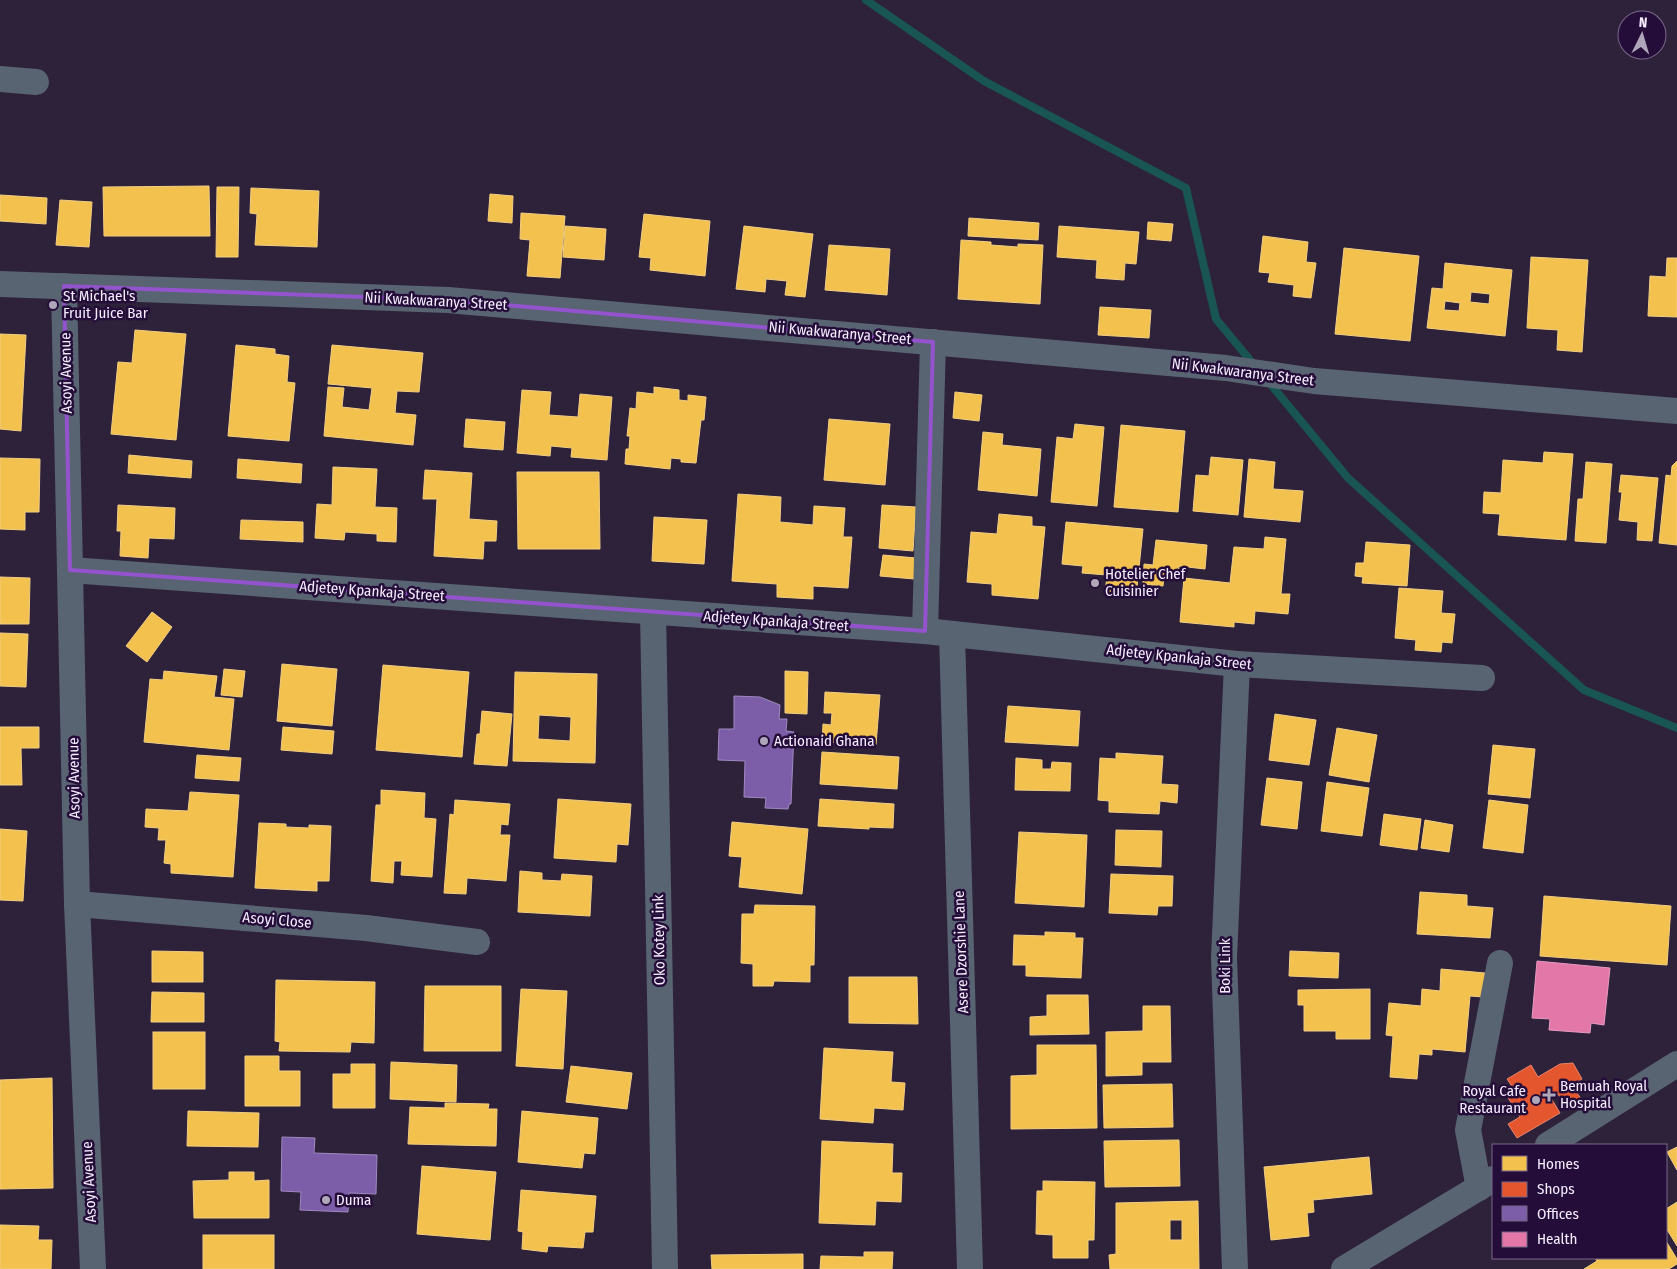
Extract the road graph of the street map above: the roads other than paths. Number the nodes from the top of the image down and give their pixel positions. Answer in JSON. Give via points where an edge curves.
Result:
{"nodes":[{"id":1,"x":0,"y":78,"type":"edge"},
{"id":2,"x":36,"y":82,"type":"dead end"},
{"id":3,"x":0,"y":284,"type":"edge"},
{"id":4,"x":64,"y":286,"type":"junction"},
{"id":5,"x":933,"y":342,"type":"junction"},
{"id":6,"x":1677,"y":411,"type":"edge"},
{"id":7,"x":70,"y":570,"type":"junction"},
{"id":8,"x":653,"y":612,"type":"junction"},
{"id":9,"x":925,"y":631,"type":"junction"},
{"id":10,"x":952,"y":634,"type":"junction"},
{"id":11,"x":1237,"y":664,"type":"junction"},
{"id":12,"x":1482,"y":678,"type":"dead end"},
{"id":13,"x":77,"y":904,"type":"junction"},
{"id":14,"x":477,"y":942,"type":"dead end"},
{"id":15,"x":1500,"y":963,"type":"dead end"},
{"id":16,"x":1677,"y":1064,"type":"edge"},
{"id":17,"x":1550,"y":1144,"type":"edge"},
{"id":18,"x":1486,"y":1183,"type":"edge"},
{"id":19,"x":93,"y":1269,"type":"edge"},
{"id":20,"x":665,"y":1269,"type":"edge"},
{"id":21,"x":970,"y":1269,"type":"edge"},
{"id":22,"x":1235,"y":1269,"type":"edge"},
{"id":23,"x":1344,"y":1269,"type":"edge"}],
"edges":[{"from":1,"to":2,"type":"street"},
{"from":3,"to":4,"type":"street","name":"Nii Kwakwaranya Street"},
{"from":4,"to":5,"type":"street","name":"Nii Kwakwaranya Street","via":[[448,300]]},
{"from":4,"to":7,"type":"street","name":"Asoyi Avenue"},
{"from":5,"to":6,"type":"street","name":"Nii Kwakwaranya Street","via":[[1226,368],[1314,381]]},
{"from":5,"to":9,"type":"street"},
{"from":7,"to":8,"type":"street","name":"Adjetey Kpankaja Street"},
{"from":7,"to":13,"type":"street","name":"Asoyi Avenue"},
{"from":8,"to":9,"type":"street","name":"Adjetey Kpankaja Street"},
{"from":8,"to":20,"type":"street","name":"Oko Kotey Link"},
{"from":9,"to":10,"type":"street","name":"Adjetey Kpankaja Street"},
{"from":10,"to":11,"type":"street","name":"Adjetey Kpankaja Street"},
{"from":10,"to":21,"type":"street","name":"Asere Dzorshie Lane"},
{"from":11,"to":12,"type":"street","name":"Adjetey Kpankaja Street"},
{"from":11,"to":22,"type":"street","name":"Boki Link","via":[[1224,958]]},
{"from":13,"to":14,"type":"street","name":"Asoyi Close","via":[[366,928]]},
{"from":13,"to":19,"type":"street","name":"Asoyi Avenue"},
{"from":15,"to":18,"type":"street","via":[[1468,1130]]},
{"from":16,"to":17,"type":"street"},
{"from":18,"to":23,"type":"street"}]}
